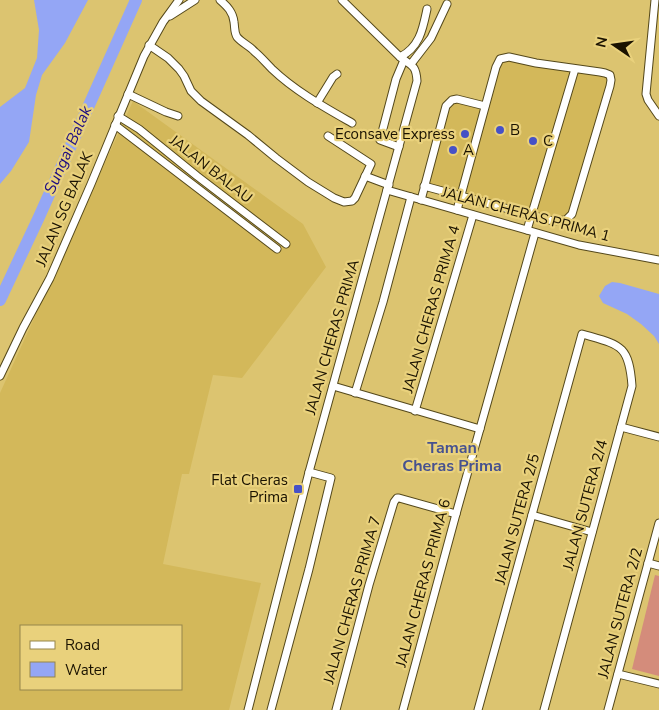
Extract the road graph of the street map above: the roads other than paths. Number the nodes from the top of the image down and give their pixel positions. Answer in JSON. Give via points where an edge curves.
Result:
{"nodes":[{"id":1,"x":179,"y":0,"type":"edge"},
{"id":2,"x":195,"y":0,"type":"edge"},
{"id":3,"x":220,"y":0,"type":"edge"},
{"id":4,"x":342,"y":0,"type":"edge"},
{"id":5,"x":655,"y":0,"type":"edge"},
{"id":6,"x":447,"y":4,"type":"dead end"},
{"id":7,"x":427,"y":9,"type":"dead end"},
{"id":8,"x":165,"y":19,"type":"junction"},
{"id":9,"x":149,"y":45,"type":"junction"},
{"id":10,"x":402,"y":58,"type":"junction"},
{"id":11,"x":411,"y":64,"type":"junction"},
{"id":12,"x":576,"y":69,"type":"junction"},
{"id":13,"x":338,"y":74,"type":"dead end"},
{"id":14,"x":128,"y":94,"type":"junction"},
{"id":15,"x":648,"y":100,"type":"junction"},
{"id":16,"x":317,"y":103,"type":"junction"},
{"id":17,"x":659,"y":104,"type":"edge"},
{"id":18,"x":485,"y":106,"type":"junction"},
{"id":19,"x":118,"y":116,"type":"junction"},
{"id":20,"x":178,"y":116,"type":"dead end"},
{"id":21,"x":659,"y":116,"type":"edge"},
{"id":22,"x":352,"y":124,"type":"dead end"},
{"id":23,"x":115,"y":125,"type":"junction"},
{"id":24,"x":328,"y":136,"type":"dead end"},
{"id":25,"x":399,"y":147,"type":"junction"},
{"id":26,"x":367,"y":177,"type":"junction"},
{"id":27,"x":386,"y":186,"type":"junction"},
{"id":28,"x":424,"y":186,"type":"junction"},
{"id":29,"x":461,"y":195,"type":"junction"},
{"id":30,"x":411,"y":197,"type":"junction"},
{"id":31,"x":421,"y":200,"type":"junction"},
{"id":32,"x":457,"y":210,"type":"junction"},
{"id":33,"x":531,"y":214,"type":"junction"},
{"id":34,"x":473,"y":215,"type":"junction"},
{"id":35,"x":527,"y":230,"type":"junction"},
{"id":36,"x":535,"y":232,"type":"junction"},
{"id":37,"x":286,"y":244,"type":"dead end"},
{"id":38,"x":277,"y":249,"type":"dead end"},
{"id":39,"x":659,"y":260,"type":"edge"},
{"id":40,"x":582,"y":334,"type":"joint"},
{"id":41,"x":0,"y":376,"type":"edge"},
{"id":42,"x":333,"y":386,"type":"junction"},
{"id":43,"x":355,"y":393,"type":"junction"},
{"id":44,"x":415,"y":410,"type":"junction"},
{"id":45,"x":621,"y":427,"type":"junction"},
{"id":46,"x":480,"y":430,"type":"junction"},
{"id":47,"x":659,"y":437,"type":"edge"},
{"id":48,"x":309,"y":472,"type":"junction"},
{"id":49,"x":456,"y":514,"type":"junction"},
{"id":50,"x":532,"y":515,"type":"junction"},
{"id":51,"x":659,"y":523,"type":"edge"},
{"id":52,"x":592,"y":532,"type":"junction"},
{"id":53,"x":648,"y":563,"type":"junction"},
{"id":54,"x":659,"y":566,"type":"edge"},
{"id":55,"x":618,"y":674,"type":"junction"},
{"id":56,"x":659,"y":684,"type":"edge"},
{"id":57,"x":248,"y":710,"type":"edge"},
{"id":58,"x":271,"y":710,"type":"edge"},
{"id":59,"x":336,"y":710,"type":"edge"},
{"id":60,"x":403,"y":710,"type":"edge"},
{"id":61,"x":478,"y":710,"type":"edge"},
{"id":62,"x":544,"y":710,"type":"edge"},
{"id":63,"x":608,"y":710,"type":"edge"}],
"edges":[{"from":1,"to":8,"type":"street","name":"JALAN SG BALAK"},
{"from":2,"to":8,"type":"street"},
{"from":3,"to":16,"type":"street","via":[[233,15],[237,37],[270,68]]},
{"from":4,"to":10,"type":"street"},
{"from":5,"to":15,"type":"street","via":[[646,87]]},
{"from":6,"to":11,"type":"street","via":[[430,38]]},
{"from":7,"to":10,"type":"street","via":[[417,44]]},
{"from":8,"to":9,"type":"street","name":"JALAN SG BALAK"},
{"from":9,"to":14,"type":"street","name":"JALAN SG BALAK"},
{"from":9,"to":26,"type":"street","via":[[179,69],[191,91],[201,101],[334,198],[352,201]]},
{"from":10,"to":11,"type":"street"},
{"from":10,"to":25,"type":"street","via":[[380,140]]},
{"from":11,"to":25,"type":"street","name":"JALAN CHERAS PRIMA","via":[[417,81]]},
{"from":12,"to":18,"type":"street","via":[[500,59]]},
{"from":12,"to":33,"type":"street"},
{"from":12,"to":33,"type":"street","via":[[606,73],[611,80],[572,214],[566,220],[553,221]]},
{"from":13,"to":16,"type":"street"},
{"from":14,"to":19,"type":"street","name":"JALAN SG BALAK"},
{"from":14,"to":20,"type":"street"},
{"from":15,"to":17,"type":"street"},
{"from":15,"to":21,"type":"street"},
{"from":16,"to":22,"type":"street"},
{"from":18,"to":28,"type":"street","via":[[457,99],[448,102]]},
{"from":18,"to":29,"type":"street"},
{"from":19,"to":23,"type":"street","name":"JALAN SG BALAK"},
{"from":19,"to":37,"type":"street","name":"JALAN BALAU"},
{"from":23,"to":38,"type":"street"},
{"from":23,"to":41,"type":"street","name":"JALAN SG BALAK","via":[[50,278]]},
{"from":24,"to":26,"type":"street","via":[[371,164]]},
{"from":25,"to":27,"type":"street","name":"JALAN CHERAS PRIMA"},
{"from":26,"to":27,"type":"street","name":"JALAN CHERAS PRIMA 1"},
{"from":27,"to":30,"type":"street","name":"JALAN CHERAS PRIMA 1"},
{"from":27,"to":42,"type":"street","name":"JALAN CHERAS PRIMA"},
{"from":28,"to":29,"type":"street"},
{"from":28,"to":31,"type":"street"},
{"from":29,"to":32,"type":"street"},
{"from":29,"to":33,"type":"street"},
{"from":30,"to":31,"type":"street","name":"JALAN CHERAS PRIMA 1"},
{"from":30,"to":43,"type":"street"},
{"from":31,"to":32,"type":"street","name":"JALAN CHERAS PRIMA 1"},
{"from":32,"to":34,"type":"street","name":"JALAN CHERAS PRIMA 1"},
{"from":33,"to":35,"type":"street"},
{"from":34,"to":35,"type":"street","name":"JALAN CHERAS PRIMA 1"},
{"from":34,"to":44,"type":"street","name":"JALAN CHERAS PRIMA 4"},
{"from":35,"to":36,"type":"street","name":"JALAN CHERAS PRIMA 1"},
{"from":36,"to":39,"type":"street","name":"JALAN CHERAS PRIMA 1","via":[[579,245]]},
{"from":36,"to":46,"type":"street","name":"JALAN CHERAS PRIMA 6"},
{"from":40,"to":45,"type":"street","name":"JALAN SUTERA 2/4","via":[[611,343],[627,356],[632,386]]},
{"from":40,"to":50,"type":"street","name":"JALAN SUTERA 2/5"},
{"from":42,"to":43,"type":"street"},
{"from":42,"to":48,"type":"street","name":"JALAN CHERAS PRIMA"},
{"from":43,"to":44,"type":"street"},
{"from":44,"to":46,"type":"street"},
{"from":45,"to":47,"type":"street"},
{"from":45,"to":52,"type":"street","name":"JALAN SUTERA 2/4"},
{"from":46,"to":49,"type":"street","name":"JALAN CHERAS PRIMA 6"},
{"from":48,"to":57,"type":"street","name":"JALAN CHERAS PRIMA"},
{"from":48,"to":58,"type":"street","via":[[331,478]]},
{"from":49,"to":59,"type":"street","name":"JALAN CHERAS PRIMA 7","via":[[397,498],[394,502]]},
{"from":49,"to":60,"type":"street","name":"JALAN CHERAS PRIMA 6"},
{"from":50,"to":52,"type":"street"},
{"from":50,"to":61,"type":"street","name":"JALAN SUTERA 2/5"},
{"from":51,"to":53,"type":"street","name":"JALAN SUTERA 2/2"},
{"from":52,"to":62,"type":"street","name":"JALAN SUTERA 2/4"},
{"from":53,"to":54,"type":"street"},
{"from":53,"to":55,"type":"street","name":"JALAN SUTERA 2/2"},
{"from":55,"to":56,"type":"street"},
{"from":55,"to":63,"type":"street","name":"JALAN SUTERA 2/2"}]}
